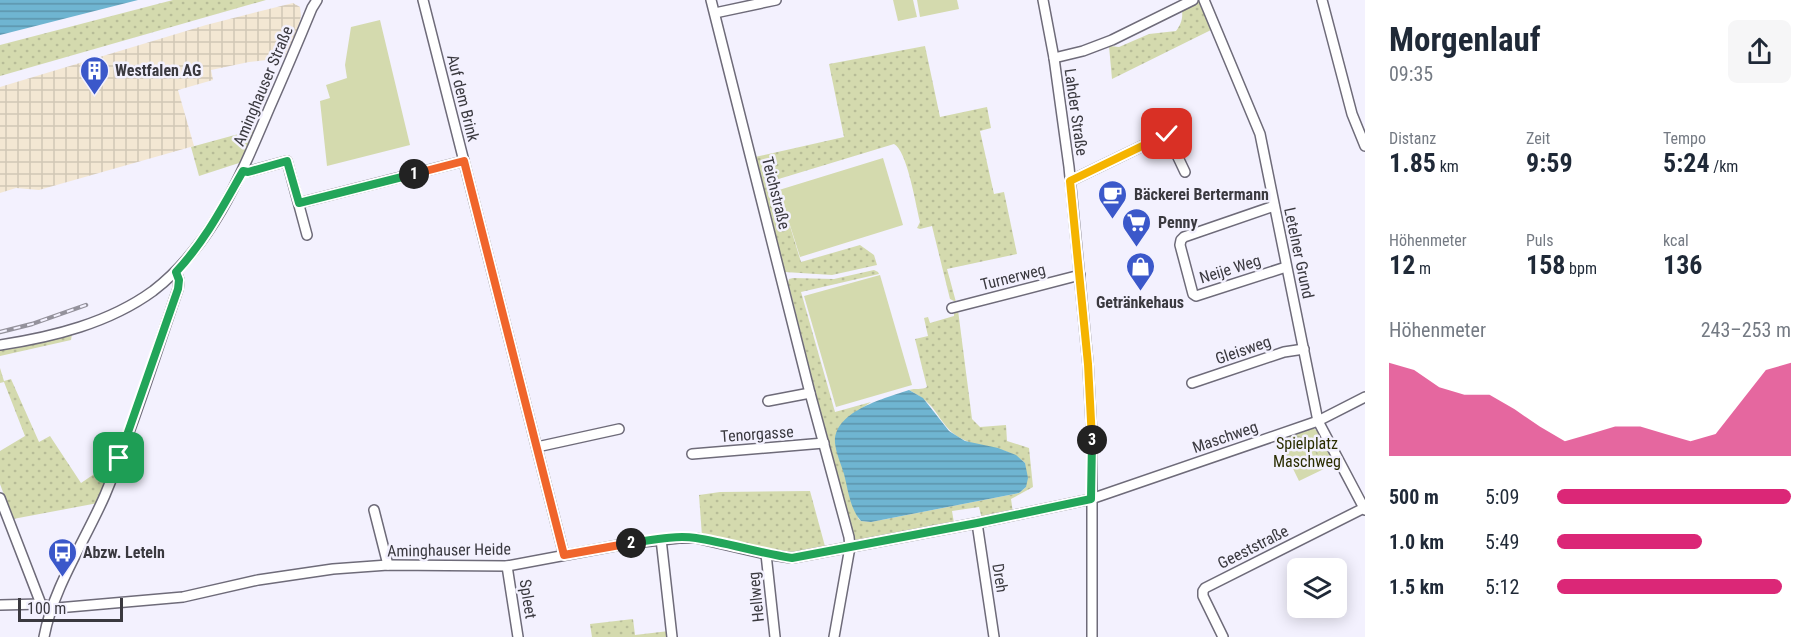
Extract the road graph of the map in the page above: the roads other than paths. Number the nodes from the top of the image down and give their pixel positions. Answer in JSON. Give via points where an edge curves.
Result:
{"nodes":[{"id":1,"x":317,"y":0,"type":"edge"},
{"id":2,"x":423,"y":0,"type":"edge"},
{"id":3,"x":711,"y":0,"type":"edge"},
{"id":4,"x":776,"y":0,"type":"edge"},
{"id":5,"x":1043,"y":0,"type":"edge"},
{"id":6,"x":1193,"y":0,"type":"edge"},
{"id":7,"x":1204,"y":0,"type":"edge"},
{"id":8,"x":1322,"y":0,"type":"edge"},
{"id":9,"x":715,"y":13,"type":"junction"},
{"id":10,"x":1054,"y":58,"type":"junction"},
{"id":11,"x":1365,"y":146,"type":"edge"},
{"id":12,"x":464,"y":161,"type":"junction"},
{"id":13,"x":243,"y":171,"type":"junction"},
{"id":14,"x":1185,"y":172,"type":"dead end"},
{"id":15,"x":1070,"y":181,"type":"junction"},
{"id":16,"x":299,"y":203,"type":"junction"},
{"id":17,"x":1274,"y":206,"type":"junction"},
{"id":18,"x":307,"y":235,"type":"dead end"},
{"id":19,"x":1286,"y":267,"type":"junction"},
{"id":20,"x":176,"y":272,"type":"junction"},
{"id":21,"x":1080,"y":275,"type":"junction"},
{"id":22,"x":952,"y":308,"type":"dead end"},
{"id":23,"x":0,"y":345,"type":"edge"},
{"id":24,"x":1304,"y":349,"type":"junction"},
{"id":25,"x":1192,"y":383,"type":"dead end"},
{"id":26,"x":810,"y":393,"type":"junction"},
{"id":27,"x":1365,"y":397,"type":"edge"},
{"id":28,"x":768,"y":401,"type":"dead end"},
{"id":29,"x":1318,"y":421,"type":"junction"},
{"id":30,"x":620,"y":429,"type":"dead end"},
{"id":31,"x":824,"y":444,"type":"junction"},
{"id":32,"x":537,"y":447,"type":"junction"},
{"id":33,"x":692,"y":454,"type":"dead end"},
{"id":34,"x":0,"y":498,"type":"edge"},
{"id":35,"x":1091,"y":499,"type":"junction"},
{"id":36,"x":1364,"y":509,"type":"edge"},
{"id":37,"x":374,"y":510,"type":"dead end"},
{"id":38,"x":977,"y":523,"type":"junction"},
{"id":39,"x":661,"y":539,"type":"junction"},
{"id":40,"x":850,"y":547,"type":"junction"},
{"id":41,"x":766,"y":554,"type":"junction"},
{"id":42,"x":564,"y":555,"type":"junction"},
{"id":43,"x":388,"y":565,"type":"junction"},
{"id":44,"x":507,"y":566,"type":"junction"},
{"id":45,"x":41,"y":604,"type":"junction"},
{"id":46,"x":0,"y":605,"type":"edge"},
{"id":47,"x":52,"y":607,"type":"junction"},
{"id":48,"x":44,"y":637,"type":"edge"},
{"id":49,"x":518,"y":637,"type":"edge"},
{"id":50,"x":672,"y":637,"type":"edge"},
{"id":51,"x":775,"y":637,"type":"edge"},
{"id":52,"x":834,"y":637,"type":"edge"},
{"id":53,"x":994,"y":637,"type":"edge"},
{"id":54,"x":1092,"y":637,"type":"edge"},
{"id":55,"x":1223,"y":637,"type":"edge"}],
"edges":[{"from":1,"to":13,"type":"street","name":"Aminghauser Straße"},
{"from":2,"to":12,"type":"street","name":"Auf dem Brink"},
{"from":3,"to":9,"type":"street","name":"Teichstraße"},
{"from":4,"to":9,"type":"street"},
{"from":5,"to":10,"type":"street","name":"Lahder Straße"},
{"from":6,"to":10,"type":"street","via":[[1112,40]]},
{"from":7,"to":17,"type":"street","name":"Letelner Grund","via":[[1260,134]]},
{"from":8,"to":11,"type":"street","via":[[1352,114]]},
{"from":9,"to":26,"type":"street","name":"Teichstraße"},
{"from":10,"to":15,"type":"street","name":"Lahder Straße"},
{"from":12,"to":16,"type":"street"},
{"from":12,"to":32,"type":"street","name":"Auf dem Brink"},
{"from":13,"to":16,"type":"street","via":[[287,161]]},
{"from":13,"to":20,"type":"street","name":"Aminghauser Straße","via":[[209,231]]},
{"from":14,"to":15,"type":"street","via":[[1167,134]]},
{"from":15,"to":21,"type":"street","name":"Lahder Straße"},
{"from":16,"to":18,"type":"street"},
{"from":17,"to":19,"type":"street","name":"Letelner Grund"},
{"from":17,"to":19,"type":"street","name":"Neije Weg","via":[[1184,237],[1180,245],[1196,296]]},
{"from":19,"to":24,"type":"street","name":"Letelner Grund"},
{"from":20,"to":23,"type":"street","name":"Aminghauser Straße","via":[[140,299],[104,318]]},
{"from":20,"to":47,"type":"street","via":[[178,289],[119,458]]},
{"from":21,"to":22,"type":"street","name":"Turnerweg"},
{"from":21,"to":35,"type":"street","name":"Lahder Straße","via":[[1092,439]]},
{"from":24,"to":25,"type":"street","name":"Gleisweg"},
{"from":24,"to":29,"type":"street","name":"Letelner Grund"},
{"from":26,"to":28,"type":"street"},
{"from":26,"to":31,"type":"street","name":"Teichstraße"},
{"from":27,"to":29,"type":"street","name":"Maschweg"},
{"from":29,"to":35,"type":"street","name":"Maschweg"},
{"from":29,"to":36,"type":"street","name":"Letelner Grund"},
{"from":30,"to":32,"type":"street"},
{"from":31,"to":33,"type":"street","name":"Tenorgasse"},
{"from":31,"to":40,"type":"street","name":"Teichstraße"},
{"from":32,"to":42,"type":"street","name":"Auf dem Brink"},
{"from":34,"to":45,"type":"street"},
{"from":35,"to":38,"type":"street","name":"Aminghauser Heide"},
{"from":35,"to":54,"type":"street","name":"Lahder Straße"},
{"from":36,"to":55,"type":"street","name":"Geeststraße","via":[[1205,588],[1203,596]]},
{"from":37,"to":43,"type":"street"},
{"from":38,"to":40,"type":"street","name":"Aminghauser Heide"},
{"from":38,"to":53,"type":"street","name":"Dreh"},
{"from":39,"to":41,"type":"street","name":"Aminghauser Heide","via":[[696,538]]},
{"from":39,"to":42,"type":"street","name":"Aminghauser Heide"},
{"from":39,"to":50,"type":"street"},
{"from":40,"to":41,"type":"street","name":"Aminghauser Heide","via":[[792,558]]},
{"from":40,"to":52,"type":"street","name":"Teichstraße"},
{"from":41,"to":51,"type":"street","name":"Hellweg"},
{"from":42,"to":44,"type":"street","name":"Aminghauser Heide"},
{"from":43,"to":44,"type":"street","name":"Aminghauser Heide"},
{"from":43,"to":47,"type":"street","name":"Aminghauser Heide","via":[[293,574],[183,597]]},
{"from":44,"to":49,"type":"street","name":"Spleet"},
{"from":45,"to":46,"type":"street","name":"Aminghauser Heide"},
{"from":45,"to":47,"type":"street","name":"Aminghauser Heide"},
{"from":47,"to":48,"type":"street"}]}
